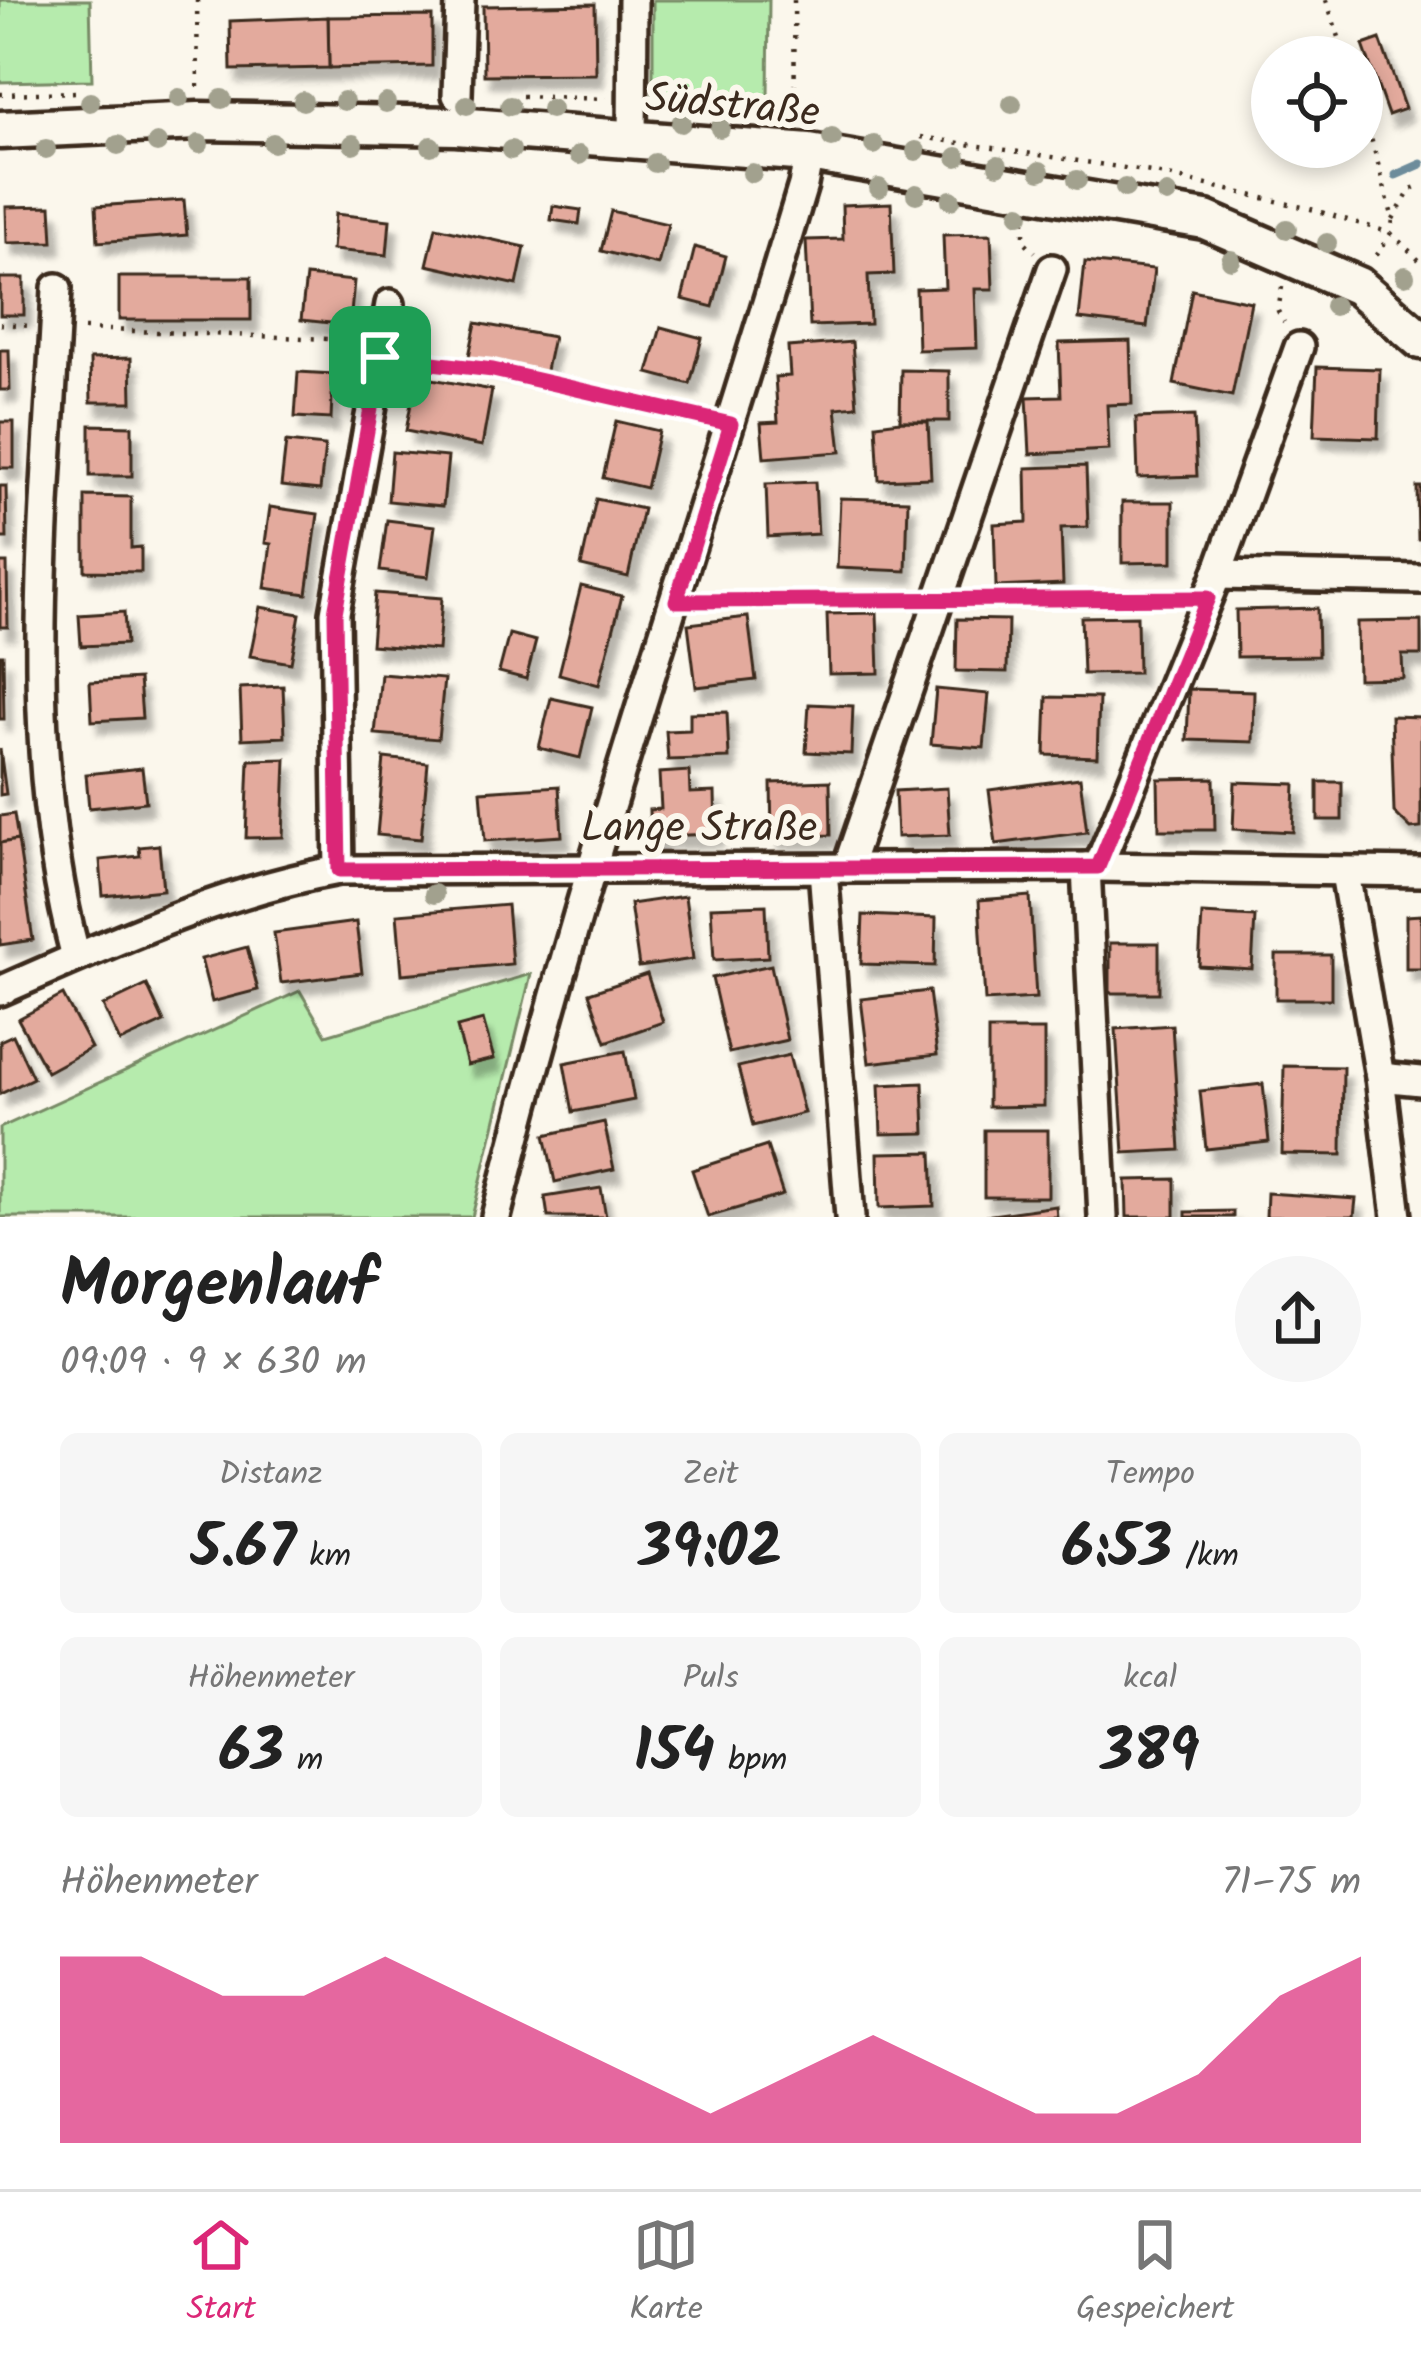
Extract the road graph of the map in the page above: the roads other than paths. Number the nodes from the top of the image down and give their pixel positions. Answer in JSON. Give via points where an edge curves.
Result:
{"nodes":[{"id":1,"x":460,"y":0,"type":"edge"},
{"id":2,"x":633,"y":0,"type":"edge"},
{"id":3,"x":457,"y":94,"type":"dead end"},
{"id":4,"x":0,"y":130,"type":"edge"},
{"id":5,"x":632,"y":140,"type":"junction"},
{"id":6,"x":809,"y":153,"type":"junction"},
{"id":7,"x":1052,"y":269,"type":"dead end"},
{"id":8,"x":57,"y":288,"type":"dead end"},
{"id":9,"x":390,"y":304,"type":"dead end"},
{"id":10,"x":1421,"y":340,"type":"edge"},
{"id":11,"x":1299,"y":347,"type":"road end"},
{"id":12,"x":1421,"y":579,"type":"edge"},
{"id":13,"x":1212,"y":587,"type":"junction"},
{"id":14,"x":1092,"y":867,"type":"junction"},
{"id":15,"x":592,"y":868,"type":"junction"},
{"id":16,"x":836,"y":868,"type":"junction"},
{"id":17,"x":339,"y":870,"type":"junction"},
{"id":18,"x":1421,"y":872,"type":"edge"},
{"id":19,"x":1346,"y":873,"type":"junction"},
{"id":20,"x":76,"y":957,"type":"junction"},
{"id":21,"x":0,"y":991,"type":"edge"},
{"id":22,"x":1380,"y":1077,"type":"junction"},
{"id":23,"x":1421,"y":1082,"type":"edge"},
{"id":24,"x":496,"y":1217,"type":"edge"},
{"id":25,"x":850,"y":1217,"type":"edge"},
{"id":26,"x":1103,"y":1217,"type":"edge"},
{"id":27,"x":1397,"y":1217,"type":"edge"}],
"edges":[{"from":1,"to":3,"type":"street"},
{"from":2,"to":5,"type":"street"},
{"from":4,"to":5,"type":"street","name":"Südstraße","via":[[199,121],[456,126]]},
{"from":5,"to":6,"type":"street","name":"Südstraße"},
{"from":6,"to":10,"type":"street","name":"Südstraße","via":[[1205,220],[1358,286]]},
{"from":6,"to":15,"type":"street"},
{"from":7,"to":16,"type":"street"},
{"from":8,"to":20,"type":"street","via":[[39,653],[44,789]]},
{"from":9,"to":17,"type":"street","via":[[335,613]]},
{"from":11,"to":13,"type":"street"},
{"from":12,"to":13,"type":"street"},
{"from":13,"to":14,"type":"street"},
{"from":14,"to":16,"type":"street","name":"Lange Straße"},
{"from":14,"to":19,"type":"street","name":"Lange Straße"},
{"from":14,"to":26,"type":"street"},
{"from":15,"to":16,"type":"street","name":"Lange Straße"},
{"from":15,"to":17,"type":"street","name":"Lange Straße"},
{"from":15,"to":24,"type":"street"},
{"from":16,"to":25,"type":"street"},
{"from":17,"to":20,"type":"street","name":"Lange Straße","via":[[278,881]]},
{"from":18,"to":19,"type":"street","name":"Lange Straße"},
{"from":19,"to":22,"type":"street"},
{"from":20,"to":21,"type":"street","name":"Lange Straße"},
{"from":22,"to":23,"type":"street"},
{"from":22,"to":27,"type":"street"}]}
